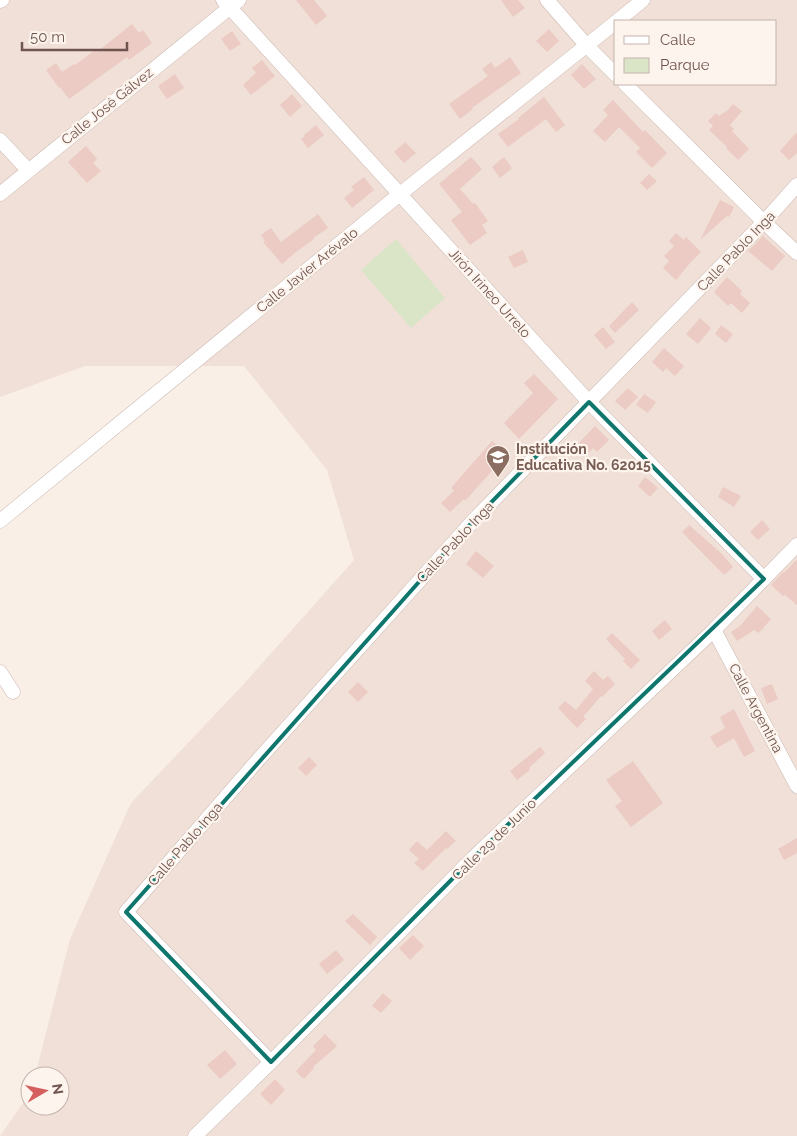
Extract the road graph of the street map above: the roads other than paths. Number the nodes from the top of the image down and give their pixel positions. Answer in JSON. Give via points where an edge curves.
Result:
{"nodes":[{"id":1,"x":547,"y":0,"type":"edge"},
{"id":2,"x":643,"y":0,"type":"edge"},
{"id":3,"x":231,"y":2,"type":"edge"},
{"id":4,"x":618,"y":20,"type":"edge"},
{"id":5,"x":614,"y":24,"type":"edge"},
{"id":6,"x":587,"y":46,"type":"junction"},
{"id":7,"x":614,"y":72,"type":"edge"},
{"id":8,"x":626,"y":85,"type":"edge"},
{"id":9,"x":0,"y":140,"type":"edge"},
{"id":10,"x":28,"y":170,"type":"junction"},
{"id":11,"x":797,"y":185,"type":"edge"},
{"id":12,"x":0,"y":194,"type":"edge"},
{"id":13,"x":400,"y":194,"type":"junction"},
{"id":14,"x":764,"y":222,"type":"junction"},
{"id":15,"x":797,"y":253,"type":"edge"},
{"id":16,"x":589,"y":402,"type":"junction"},
{"id":17,"x":0,"y":521,"type":"edge"},
{"id":18,"x":797,"y":545,"type":"edge"},
{"id":19,"x":764,"y":579,"type":"junction"},
{"id":20,"x":714,"y":630,"type":"junction"},
{"id":21,"x":0,"y":672,"type":"edge"},
{"id":22,"x":14,"y":692,"type":"dead end"},
{"id":23,"x":797,"y":786,"type":"edge"},
{"id":24,"x":271,"y":1062,"type":"junction"},
{"id":25,"x":195,"y":1136,"type":"edge"}],
"edges":[{"from":1,"to":6,"type":"street"},
{"from":2,"to":4,"type":"street","name":"Calle Javier Arévalo"},
{"from":3,"to":10,"type":"street","name":"Calle José Gálvez"},
{"from":3,"to":13,"type":"street","name":"Jirón Irineo Urrelo"},
{"from":5,"to":6,"type":"street","name":"Calle Javier Arévalo"},
{"from":6,"to":7,"type":"street"},
{"from":6,"to":13,"type":"street","name":"Calle Javier Arévalo"},
{"from":8,"to":14,"type":"street"},
{"from":9,"to":10,"type":"street"},
{"from":10,"to":12,"type":"street","name":"Calle José Gálvez"},
{"from":11,"to":14,"type":"street","name":"Calle Pablo Inga"},
{"from":13,"to":16,"type":"street","name":"Jirón Irineo Urrelo"},
{"from":13,"to":17,"type":"street","name":"Calle Javier Arévalo"},
{"from":14,"to":15,"type":"street"},
{"from":14,"to":16,"type":"street","name":"Calle Pablo Inga"},
{"from":16,"to":19,"type":"street","name":"Jirón Irineo Urrelo"},
{"from":16,"to":24,"type":"street","name":"Calle Pablo Inga","via":[[473,521],[126,912]]},
{"from":18,"to":19,"type":"street","name":"Calle 29 de Junio"},
{"from":19,"to":20,"type":"street","name":"Calle 29 de Junio"},
{"from":20,"to":23,"type":"street","name":"Calle Argentina"},
{"from":20,"to":24,"type":"street","name":"Calle 29 de Junio","via":[[473,858]]},
{"from":21,"to":22,"type":"street"},
{"from":24,"to":25,"type":"street","name":"Calle 29 de Junio"}]}
